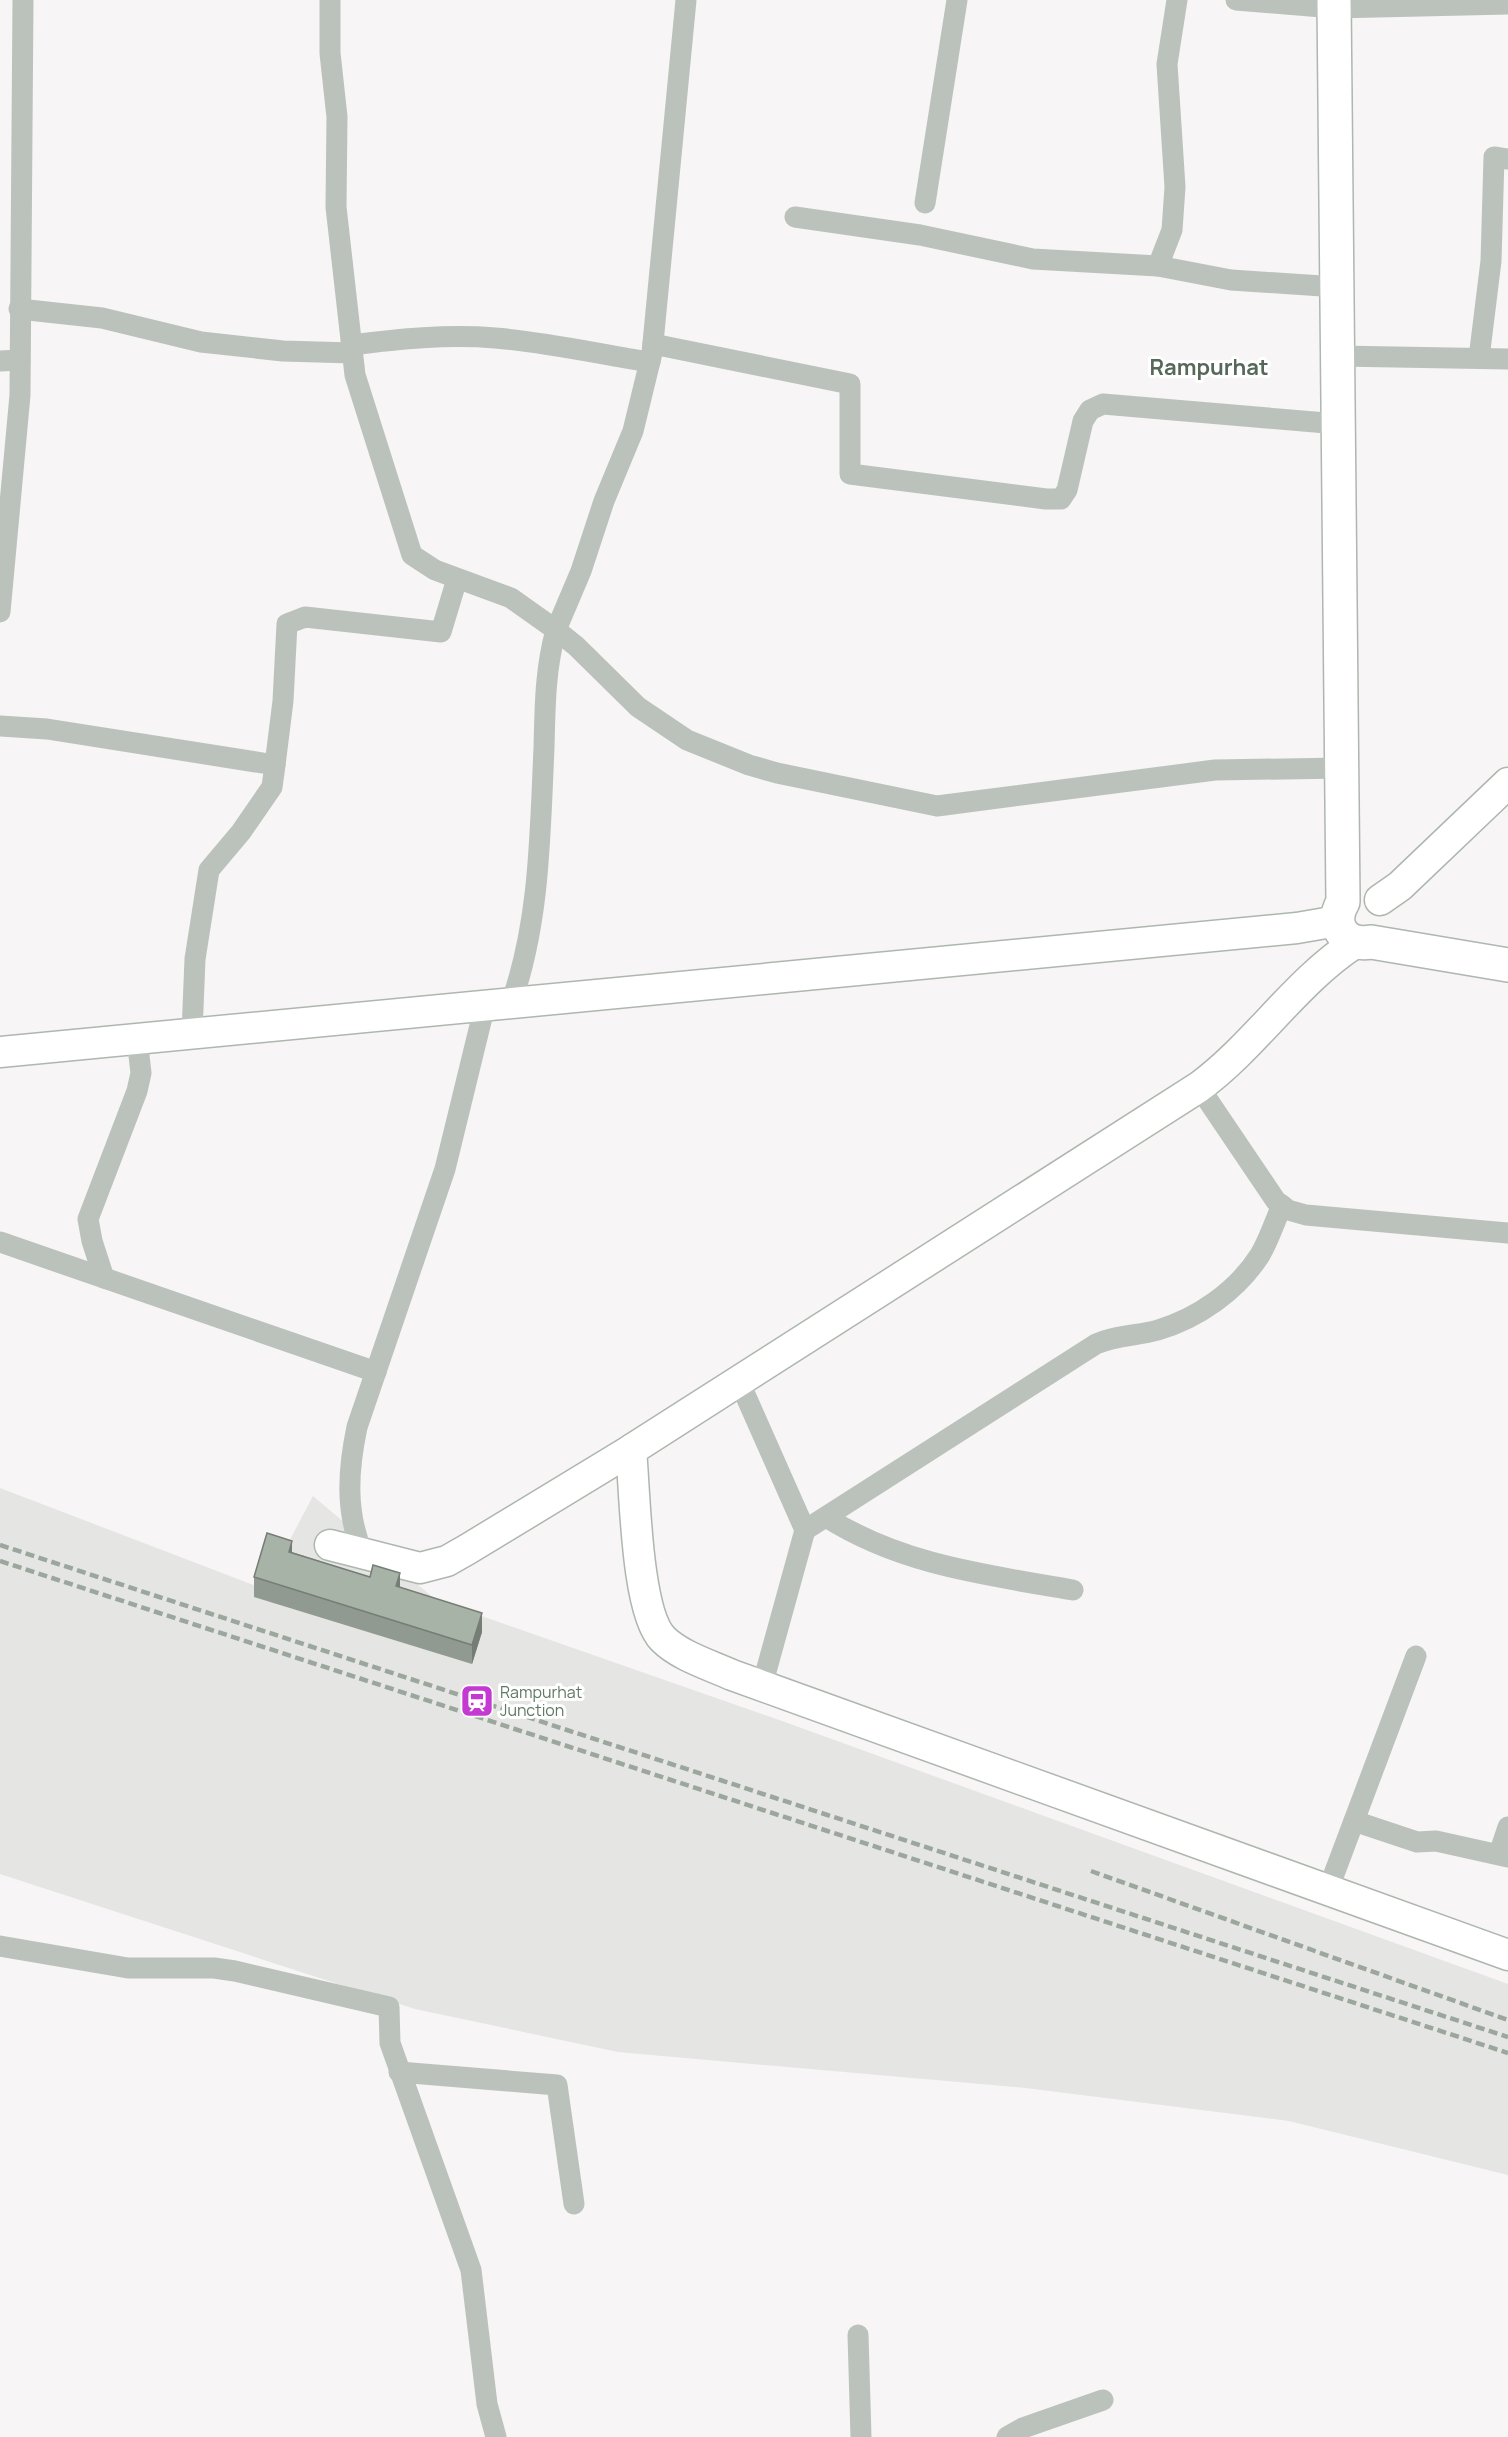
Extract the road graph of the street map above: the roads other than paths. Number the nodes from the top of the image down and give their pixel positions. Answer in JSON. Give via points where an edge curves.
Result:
{"nodes":[{"id":1,"x":23,"y":0,"type":"edge"},
{"id":2,"x":330,"y":0,"type":"edge"},
{"id":3,"x":686,"y":0,"type":"edge"},
{"id":4,"x":957,"y":0,"type":"edge"},
{"id":5,"x":1177,"y":0,"type":"edge"},
{"id":6,"x":1236,"y":0,"type":"edge"},
{"id":7,"x":1334,"y":4,"type":"edge"},
{"id":8,"x":1508,"y":4,"type":"edge"},
{"id":9,"x":1508,"y":159,"type":"edge"},
{"id":10,"x":925,"y":203,"type":"dead end"},
{"id":11,"x":795,"y":217,"type":"dead end"},
{"id":12,"x":1158,"y":266,"type":"junction"},
{"id":13,"x":1337,"y":287,"type":"junction"},
{"id":14,"x":19,"y":309,"type":"junction"},
{"id":15,"x":352,"y":349,"type":"junction"},
{"id":16,"x":652,"y":353,"type":"junction"},
{"id":17,"x":1338,"y":356,"type":"junction"},
{"id":18,"x":1479,"y":358,"type":"junction"},
{"id":19,"x":1508,"y":359,"type":"edge"},
{"id":20,"x":10,"y":360,"type":"edge"},
{"id":21,"x":1338,"y":424,"type":"junction"},
{"id":22,"x":457,"y":579,"type":"junction"},
{"id":23,"x":0,"y":612,"type":"edge"},
{"id":24,"x":556,"y":630,"type":"junction"},
{"id":25,"x":0,"y":726,"type":"edge"},
{"id":26,"x":275,"y":765,"type":"junction"},
{"id":27,"x":1341,"y":768,"type":"junction"},
{"id":28,"x":1508,"y":783,"type":"edge"},
{"id":29,"x":1380,"y":900,"type":"junction"},
{"id":30,"x":1351,"y":926,"type":"junction"},
{"id":31,"x":1508,"y":965,"type":"edge"},
{"id":32,"x":498,"y":1004,"type":"junction"},
{"id":33,"x":192,"y":1033,"type":"junction"},
{"id":34,"x":137,"y":1038,"type":"junction"},
{"id":35,"x":0,"y":1052,"type":"edge"},
{"id":36,"x":1199,"y":1087,"type":"junction"},
{"id":37,"x":1282,"y":1205,"type":"junction"},
{"id":38,"x":1508,"y":1233,"type":"edge"},
{"id":39,"x":0,"y":1242,"type":"edge"},
{"id":40,"x":104,"y":1278,"type":"junction"},
{"id":41,"x":376,"y":1372,"type":"junction"},
{"id":42,"x":739,"y":1381,"type":"junction"},
{"id":43,"x":631,"y":1450,"type":"junction"},
{"id":44,"x":826,"y":1517,"type":"junction"},
{"id":45,"x":805,"y":1530,"type":"junction"},
{"id":46,"x":330,"y":1545,"type":"dead end"},
{"id":47,"x":363,"y":1554,"type":"junction"},
{"id":48,"x":1073,"y":1590,"type":"dead end"},
{"id":49,"x":1416,"y":1656,"type":"dead end"},
{"id":50,"x":762,"y":1686,"type":"junction"},
{"id":51,"x":1354,"y":1821,"type":"junction"},
{"id":52,"x":1508,"y":1827,"type":"edge"},
{"id":53,"x":1503,"y":1856,"type":"edge"},
{"id":54,"x":1328,"y":1890,"type":"junction"},
{"id":55,"x":0,"y":1947,"type":"edge"},
{"id":56,"x":1508,"y":1955,"type":"edge"},
{"id":57,"x":399,"y":2072,"type":"junction"},
{"id":58,"x":574,"y":2204,"type":"dead end"},
{"id":59,"x":858,"y":2335,"type":"dead end"},
{"id":60,"x":1103,"y":2400,"type":"dead end"},
{"id":61,"x":496,"y":2437,"type":"edge"},
{"id":62,"x":861,"y":2437,"type":"edge"},
{"id":63,"x":1007,"y":2437,"type":"edge"}],
"edges":[{"from":1,"to":14,"type":"street"},
{"from":2,"to":15,"type":"street","via":[[330,53],[337,117],[336,207]]},
{"from":3,"to":16,"type":"street"},
{"from":4,"to":10,"type":"street"},
{"from":5,"to":12,"type":"street","via":[[1167,64],[1174,209],[1172,230]]},
{"from":6,"to":7,"type":"street"},
{"from":7,"to":8,"type":"street"},
{"from":7,"to":13,"type":"highway"},
{"from":9,"to":18,"type":"street","via":[[1494,157],[1491,261]]},
{"from":11,"to":12,"type":"street","via":[[920,235],[1033,259]]},
{"from":12,"to":13,"type":"street","via":[[1231,280]]},
{"from":13,"to":17,"type":"highway"},
{"from":14,"to":15,"type":"street","via":[[102,318],[201,342],[283,351]]},
{"from":14,"to":20,"type":"street"},
{"from":15,"to":16,"type":"street","via":[[422,338],[492,338]]},
{"from":15,"to":22,"type":"street","via":[[355,375],[412,555]]},
{"from":16,"to":21,"type":"street","via":[[850,384],[850,474],[1046,499],[1060,499],[1067,490],[1083,421],[1090,410],[1103,404]]},
{"from":16,"to":24,"type":"street","via":[[633,431]]},
{"from":17,"to":18,"type":"street"},
{"from":17,"to":21,"type":"highway"},
{"from":18,"to":19,"type":"street"},
{"from":20,"to":23,"type":"street","via":[[20,395]]},
{"from":21,"to":27,"type":"highway"},
{"from":22,"to":24,"type":"street","via":[[511,598]]},
{"from":22,"to":26,"type":"street","via":[[441,632],[304,617],[287,624]]},
{"from":24,"to":27,"type":"street","via":[[638,707],[687,740],[777,773],[937,806],[1215,770]]},
{"from":24,"to":32,"type":"street","via":[[548,666],[539,840],[529,932],[522,971]]},
{"from":25,"to":26,"type":"street","via":[[47,729]]},
{"from":26,"to":33,"type":"street","via":[[272,787],[209,870],[195,959]]},
{"from":27,"to":30,"type":"highway"},
{"from":28,"to":29,"type":"street","via":[[1400,886]]},
{"from":29,"to":30,"type":"street","via":[[1365,893],[1356,894]]},
{"from":29,"to":30,"type":"street","via":[[1385,907],[1384,932]]},
{"from":30,"to":31,"type":"highway"},
{"from":30,"to":32,"type":"street","via":[[1326,923]]},
{"from":30,"to":36,"type":"street","via":[[1316,972],[1236,1057]]},
{"from":32,"to":33,"type":"street"},
{"from":32,"to":41,"type":"street"},
{"from":33,"to":34,"type":"street"},
{"from":34,"to":35,"type":"street"},
{"from":34,"to":40,"type":"street","via":[[141,1073],[137,1090],[88,1219]]},
{"from":36,"to":37,"type":"street","via":[[1263,1185]]},
{"from":36,"to":42,"type":"street"},
{"from":37,"to":38,"type":"street","via":[[1306,1215]]},
{"from":37,"to":44,"type":"street","via":[[1260,1254],[1240,1280],[1215,1302],[1166,1327],[1111,1337],[1096,1344]]},
{"from":39,"to":40,"type":"street"},
{"from":40,"to":41,"type":"street"},
{"from":41,"to":47,"type":"street","via":[[350,1458],[352,1523]]},
{"from":42,"to":43,"type":"street"},
{"from":42,"to":45,"type":"street"},
{"from":43,"to":47,"type":"street","via":[[447,1561],[420,1568]]},
{"from":43,"to":50,"type":"street","via":[[644,1594],[656,1629],[662,1639],[682,1652]]},
{"from":44,"to":45,"type":"street"},
{"from":44,"to":48,"type":"street","via":[[881,1547],[941,1567]]},
{"from":45,"to":50,"type":"street"},
{"from":46,"to":47,"type":"street"},
{"from":49,"to":51,"type":"street"},
{"from":50,"to":54,"type":"street"},
{"from":51,"to":53,"type":"street","via":[[1417,1842],[1436,1841]]},
{"from":51,"to":54,"type":"street"},
{"from":52,"to":53,"type":"street"},
{"from":54,"to":56,"type":"street"},
{"from":55,"to":57,"type":"street","via":[[128,1968],[235,1971],[389,2007],[390,2043]]},
{"from":57,"to":58,"type":"street","via":[[557,2085]]},
{"from":57,"to":61,"type":"street","via":[[471,2270],[487,2404]]},
{"from":59,"to":62,"type":"street"},
{"from":60,"to":63,"type":"street"}]}
